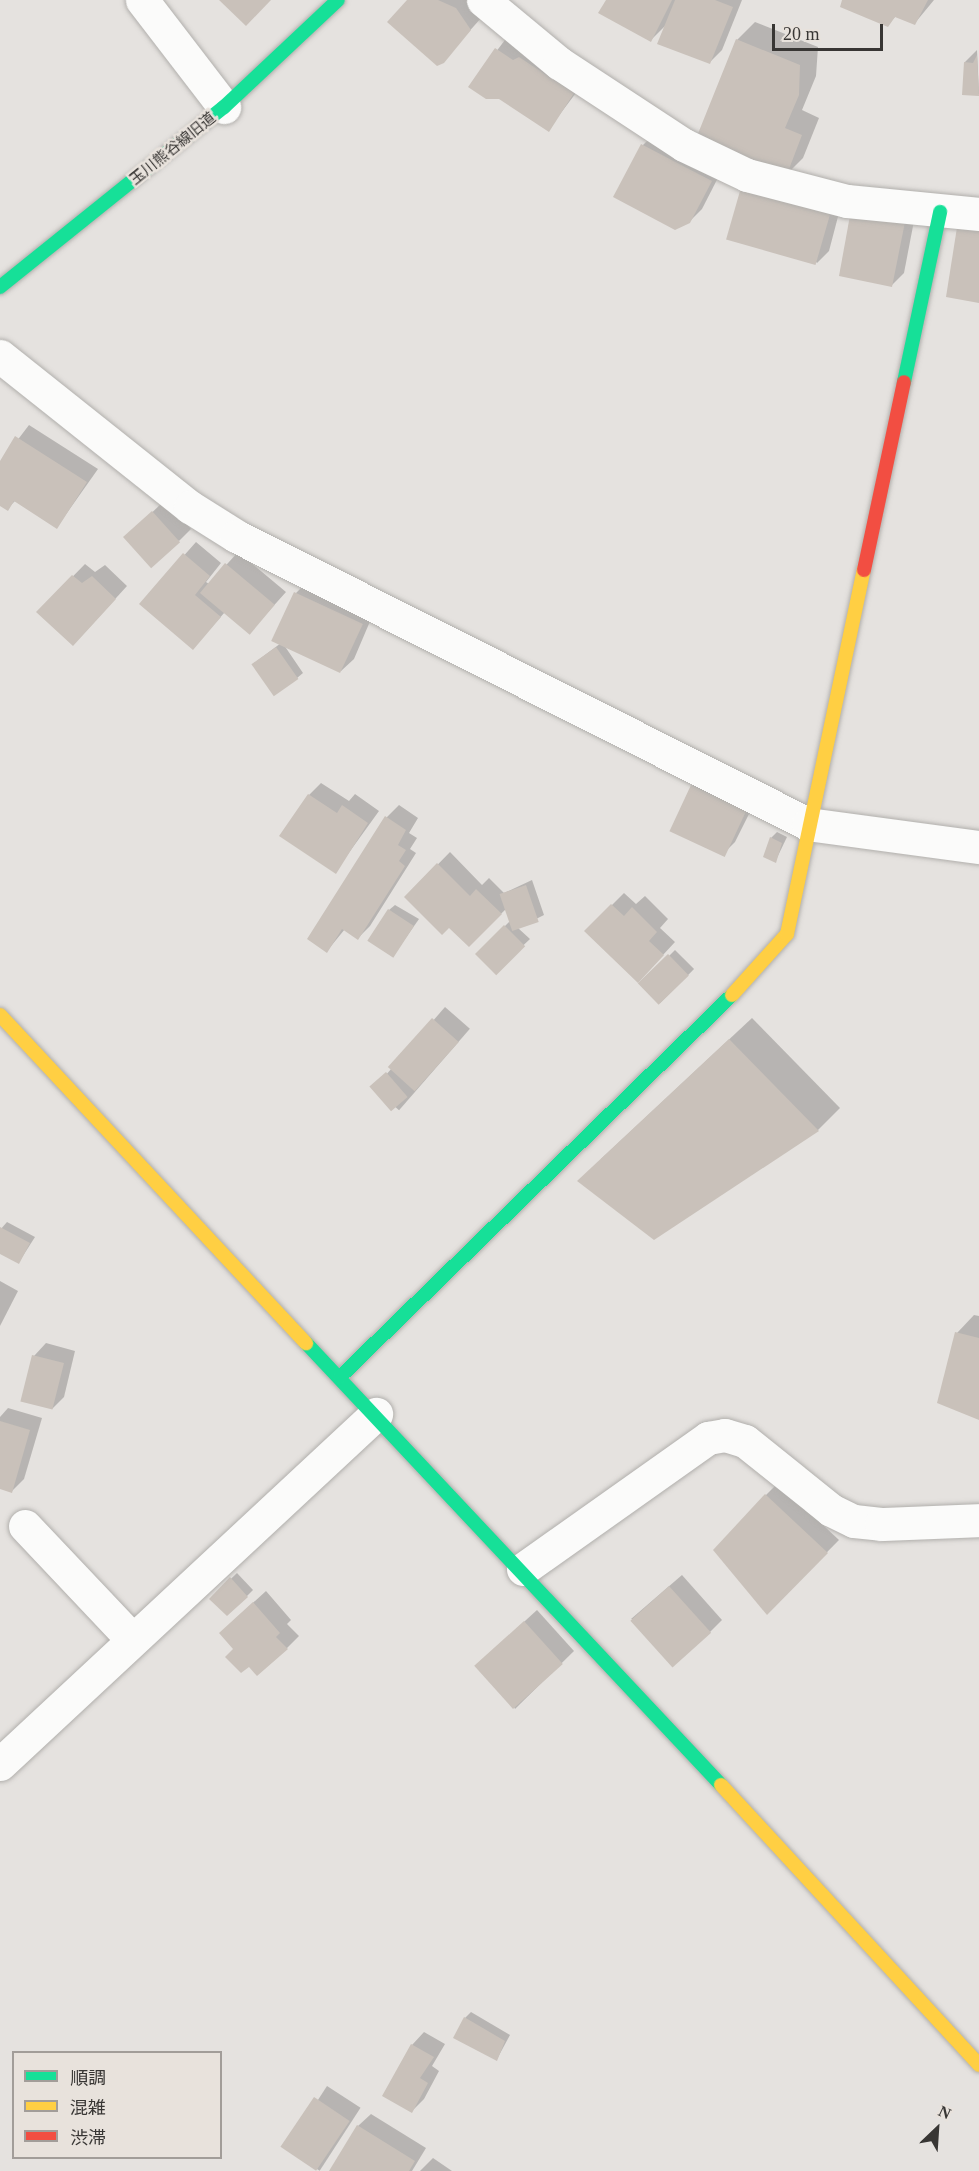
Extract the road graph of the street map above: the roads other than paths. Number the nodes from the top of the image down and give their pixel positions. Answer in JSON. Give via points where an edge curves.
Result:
{"nodes":[{"id":1,"x":142,"y":0,"type":"edge"},
{"id":2,"x":338,"y":0,"type":"edge"},
{"id":3,"x":483,"y":0,"type":"edge"},
{"id":4,"x":224,"y":107,"type":"junction"},
{"id":5,"x":940,"y":212,"type":"junction"},
{"id":6,"x":979,"y":214,"type":"edge"},
{"id":7,"x":0,"y":287,"type":"edge"},
{"id":8,"x":0,"y":356,"type":"edge"},
{"id":9,"x":808,"y":824,"type":"junction"},
{"id":10,"x":979,"y":848,"type":"edge"},
{"id":11,"x":0,"y":1016,"type":"edge"},
{"id":12,"x":340,"y":1377,"type":"junction"},
{"id":13,"x":376,"y":1414,"type":"junction"},
{"id":14,"x":979,"y":1520,"type":"edge"},
{"id":15,"x":25,"y":1526,"type":"dead end"},
{"id":16,"x":523,"y":1569,"type":"junction"},
{"id":17,"x":132,"y":1639,"type":"junction"},
{"id":18,"x":0,"y":1764,"type":"edge"},
{"id":19,"x":979,"y":2065,"type":"edge"}],
"edges":[{"from":1,"to":4,"type":"street"},
{"from":2,"to":4,"type":"street","name":"玉川熊谷線旧道"},
{"from":3,"to":5,"type":"street","via":[[569,69],[684,145],[736,170],[848,201]]},
{"from":4,"to":7,"type":"street","name":"玉川熊谷線旧道"},
{"from":5,"to":6,"type":"street"},
{"from":5,"to":9,"type":"street"},
{"from":8,"to":9,"type":"street","via":[[190,507],[236,536]]},
{"from":9,"to":10,"type":"street"},
{"from":9,"to":12,"type":"street","via":[[787,933],[761,967]]},
{"from":11,"to":12,"type":"street"},
{"from":12,"to":13,"type":"street"},
{"from":13,"to":16,"type":"street"},
{"from":13,"to":17,"type":"street"},
{"from":14,"to":16,"type":"street","via":[[881,1524],[854,1521],[831,1510],[746,1441],[725,1435],[708,1438]]},
{"from":15,"to":17,"type":"street"},
{"from":16,"to":19,"type":"street"},
{"from":17,"to":18,"type":"street"}]}
